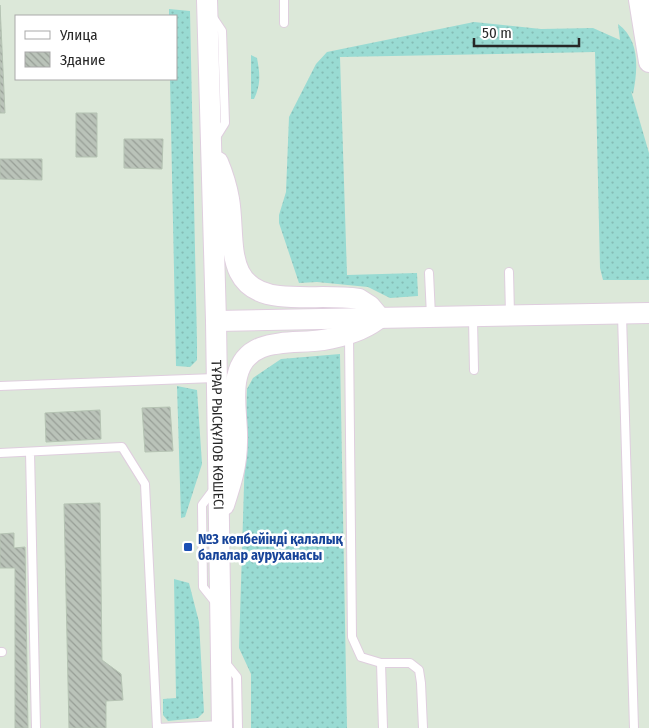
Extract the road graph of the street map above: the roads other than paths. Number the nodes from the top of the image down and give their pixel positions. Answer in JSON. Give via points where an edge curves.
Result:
{"nodes":[{"id":1,"x":284,"y":0,"type":"edge"},
{"id":2,"x":639,"y":0,"type":"edge"},
{"id":3,"x":204,"y":2,"type":"edge"},
{"id":4,"x":284,"y":23,"type":"dead end"},
{"id":5,"x":649,"y":62,"type":"edge"},
{"id":6,"x":211,"y":144,"type":"junction"},
{"id":7,"x":509,"y":272,"type":"dead end"},
{"id":8,"x":429,"y":273,"type":"dead end"},
{"id":9,"x":649,"y":313,"type":"edge"},
{"id":10,"x":622,"y":314,"type":"junction"},
{"id":11,"x":474,"y":316,"type":"junction"},
{"id":12,"x":510,"y":316,"type":"junction"},
{"id":13,"x":431,"y":317,"type":"junction"},
{"id":14,"x":380,"y":318,"type":"junction"},
{"id":15,"x":216,"y":321,"type":"junction"},
{"id":16,"x":348,"y":334,"type":"junction"},
{"id":17,"x":474,"y":370,"type":"dead end"},
{"id":18,"x":217,"y":378,"type":"junction"},
{"id":19,"x":0,"y":386,"type":"edge"},
{"id":20,"x":30,"y":452,"type":"junction"},
{"id":21,"x":0,"y":453,"type":"edge"},
{"id":22,"x":218,"y":484,"type":"junction"},
{"id":23,"x":218,"y":521,"type":"junction"},
{"id":24,"x":220,"y":608,"type":"junction"},
{"id":25,"x":381,"y":663,"type":"junction"},
{"id":26,"x":227,"y":727,"type":"edge"},
{"id":27,"x":36,"y":728,"type":"edge"},
{"id":28,"x":157,"y":728,"type":"edge"},
{"id":29,"x":383,"y":728,"type":"edge"},
{"id":30,"x":423,"y":728,"type":"edge"},
{"id":31,"x":634,"y":728,"type":"edge"}],
"edges":[{"from":1,"to":4,"type":"lane"},
{"from":2,"to":5,"type":"street"},
{"from":3,"to":6,"type":"street","name":"ТҰРАР РЫСҚҰЛОВ КӨШЕСІ"},
{"from":3,"to":15,"type":"street","name":"ТҰРАР РЫСҚҰЛОВ КӨШЕСІ","via":[[209,294]]},
{"from":6,"to":14,"type":"street","via":[[229,199],[236,268],[247,283],[258,291],[278,296],[359,299]]},
{"from":6,"to":15,"type":"street","name":"ТҰРАР РЫСҚҰЛОВ КӨШЕСІ"},
{"from":7,"to":12,"type":"lane"},
{"from":8,"to":13,"type":"lane"},
{"from":9,"to":10,"type":"street"},
{"from":10,"to":12,"type":"street"},
{"from":10,"to":31,"type":"lane"},
{"from":11,"to":12,"type":"street"},
{"from":11,"to":13,"type":"street"},
{"from":11,"to":17,"type":"lane"},
{"from":13,"to":14,"type":"street"},
{"from":14,"to":15,"type":"street"},
{"from":14,"to":16,"type":"street"},
{"from":15,"to":18,"type":"street","name":"ТҰРАР РЫСҚҰЛОВ КӨШЕСІ"},
{"from":16,"to":23,"type":"street","via":[[324,340],[270,344],[252,352],[244,360],[236,383],[236,468]]},
{"from":16,"to":25,"type":"lane","via":[[352,637],[361,658]]},
{"from":18,"to":19,"type":"lane"},
{"from":18,"to":22,"type":"street","name":"ТҰРАР РЫСҚҰЛОВ КӨШЕСІ"},
{"from":20,"to":21,"type":"lane"},
{"from":20,"to":27,"type":"lane"},
{"from":20,"to":28,"type":"lane","via":[[122,447],[145,484]]},
{"from":22,"to":23,"type":"street","name":"ТҰРАР РЫСҚҰЛОВ КӨШЕСІ"},
{"from":22,"to":24,"type":"lane","via":[[202,506],[203,587]]},
{"from":23,"to":24,"type":"street","name":"ТҰРАР РЫСҚҰЛОВ КӨШЕСІ"},
{"from":24,"to":26,"type":"street","name":"ТҰРАР РЫСҚҰЛОВ КӨШЕСІ"},
{"from":25,"to":29,"type":"lane"},
{"from":25,"to":30,"type":"lane","via":[[410,662],[418,670]]},
{"from":26,"to":28,"type":"lane"}]}
